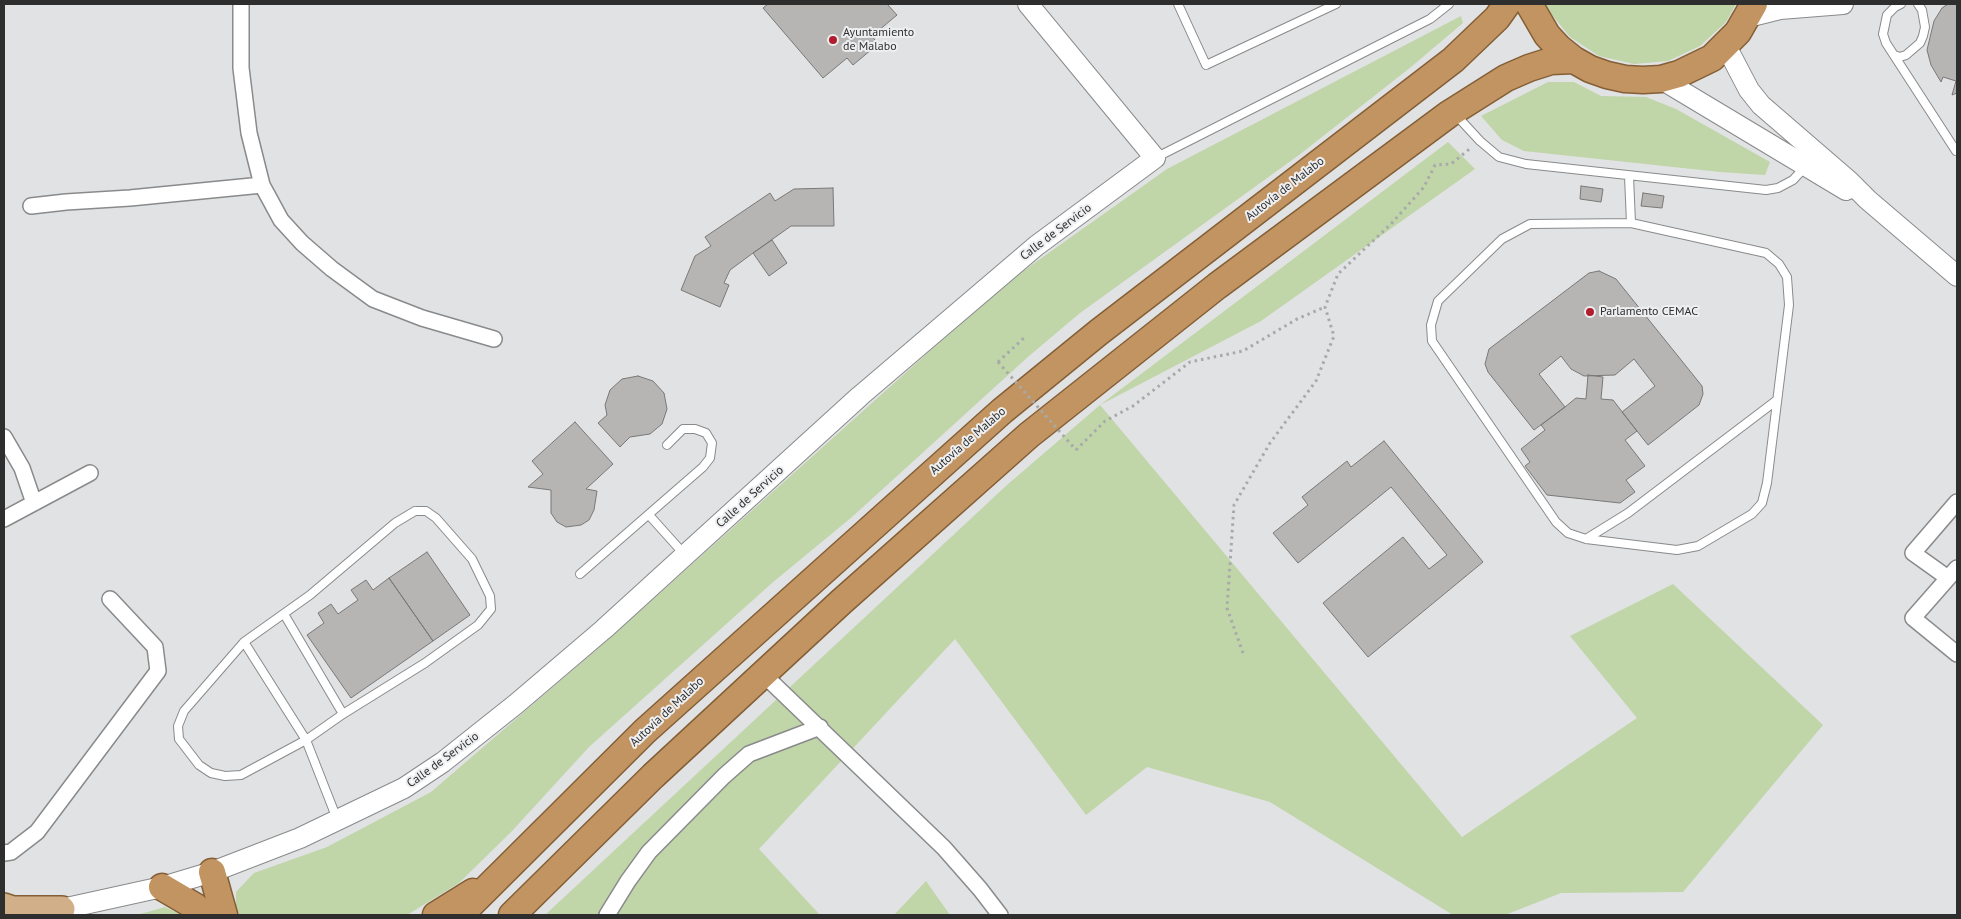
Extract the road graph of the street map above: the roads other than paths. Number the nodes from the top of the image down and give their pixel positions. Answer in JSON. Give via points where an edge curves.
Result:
{"nodes":[{"id":1,"x":241,"y":4,"type":"edge"},
{"id":2,"x":1028,"y":4,"type":"edge"},
{"id":3,"x":1178,"y":4,"type":"edge"},
{"id":4,"x":1336,"y":4,"type":"edge"},
{"id":5,"x":1449,"y":4,"type":"edge"},
{"id":6,"x":1507,"y":4,"type":"edge"},
{"id":7,"x":1529,"y":4,"type":"edge"},
{"id":8,"x":1830,"y":4,"type":"edge"},
{"id":9,"x":1901,"y":4,"type":"edge"},
{"id":10,"x":1918,"y":4,"type":"edge"},
{"id":11,"x":1751,"y":10,"type":"edge"},
{"id":12,"x":1726,"y":46,"type":"junction"},
{"id":13,"x":1894,"y":55,"type":"junction"},
{"id":14,"x":1574,"y":60,"type":"junction"},
{"id":15,"x":1661,"y":79,"type":"junction"},
{"id":16,"x":1453,"y":112,"type":"junction"},
{"id":17,"x":1957,"y":149,"type":"edge"},
{"id":18,"x":1155,"y":158,"type":"junction"},
{"id":19,"x":1811,"y":160,"type":"junction"},
{"id":20,"x":1629,"y":176,"type":"junction"},
{"id":21,"x":262,"y":185,"type":"junction"},
{"id":22,"x":31,"y":206,"type":"dead end"},
{"id":23,"x":1632,"y":223,"type":"junction"},
{"id":24,"x":1957,"y":276,"type":"edge"},
{"id":25,"x":494,"y":339,"type":"dead end"},
{"id":26,"x":1777,"y":400,"type":"junction"},
{"id":27,"x":4,"y":437,"type":"edge"},
{"id":28,"x":667,"y":445,"type":"dead end"},
{"id":29,"x":90,"y":473,"type":"dead end"},
{"id":30,"x":1957,"y":502,"type":"edge"},
{"id":31,"x":34,"y":503,"type":"junction"},
{"id":32,"x":649,"y":515,"type":"junction"},
{"id":33,"x":4,"y":519,"type":"edge"},
{"id":34,"x":1586,"y":539,"type":"junction"},
{"id":35,"x":685,"y":555,"type":"junction"},
{"id":36,"x":1953,"y":573,"type":"edge"},
{"id":37,"x":580,"y":574,"type":"dead end"},
{"id":38,"x":110,"y":599,"type":"dead end"},
{"id":39,"x":284,"y":614,"type":"junction"},
{"id":40,"x":244,"y":642,"type":"junction"},
{"id":41,"x":1957,"y":654,"type":"edge"},
{"id":42,"x":763,"y":674,"type":"junction"},
{"id":43,"x":343,"y":714,"type":"junction"},
{"id":44,"x":820,"y":727,"type":"junction"},
{"id":45,"x":306,"y":740,"type":"junction"},
{"id":46,"x":338,"y":821,"type":"junction"},
{"id":47,"x":4,"y":854,"type":"edge"},
{"id":48,"x":212,"y":872,"type":"junction"},
{"id":49,"x":501,"y":874,"type":"junction"},
{"id":50,"x":162,"y":887,"type":"junction"},
{"id":51,"x":4,"y":906,"type":"edge"},
{"id":52,"x":53,"y":912,"type":"edge"},
{"id":53,"x":201,"y":915,"type":"edge"},
{"id":54,"x":224,"y":915,"type":"edge"},
{"id":55,"x":436,"y":915,"type":"edge"},
{"id":56,"x":460,"y":915,"type":"edge"},
{"id":57,"x":512,"y":915,"type":"edge"},
{"id":58,"x":607,"y":915,"type":"edge"},
{"id":59,"x":1000,"y":915,"type":"edge"}],
"edges":[{"from":1,"to":21,"type":"street","via":[[241,68],[249,132]]},
{"from":2,"to":18,"type":"street"},
{"from":3,"to":4,"type":"lane","via":[[1206,65]]},
{"from":5,"to":18,"type":"lane","name":"Calle de Servicio","via":[[1430,19]]},
{"from":6,"to":49,"type":"highway","name":"Autovía de Malabo","via":[[1454,60],[1002,410],[645,731]]},
{"from":7,"to":14,"type":"highway","via":[[1547,35]]},
{"from":8,"to":11,"type":"street"},
{"from":9,"to":13,"type":"lane","via":[[1890,12],[1884,22],[1883,34]]},
{"from":10,"to":13,"type":"lane","via":[[1922,10],[1924,36],[1906,55]]},
{"from":11,"to":12,"type":"highway"},
{"from":12,"to":15,"type":"highway","via":[[1696,67]]},
{"from":12,"to":19,"type":"street","via":[[1749,90]]},
{"from":13,"to":17,"type":"lane"},
{"from":14,"to":15,"type":"highway","via":[[1616,77]]},
{"from":14,"to":16,"type":"highway","via":[[1551,61],[1521,71]]},
{"from":15,"to":19,"type":"street"},
{"from":16,"to":20,"type":"lane","via":[[1499,157],[1526,164]]},
{"from":16,"to":42,"type":"highway","via":[[1217,286],[1029,435]]},
{"from":18,"to":35,"type":"street","name":"Calle de Servicio","via":[[1036,246],[860,396]]},
{"from":19,"to":20,"type":"lane","via":[[1793,180],[1766,190]]},
{"from":19,"to":24,"type":"street","via":[[1842,188],[1868,200]]},
{"from":20,"to":23,"type":"lane"},
{"from":21,"to":22,"type":"street"},
{"from":21,"to":25,"type":"street","via":[[281,220],[302,243],[373,298],[422,318]]},
{"from":23,"to":26,"type":"lane","via":[[1766,254],[1779,264],[1787,277],[1790,305]]},
{"from":23,"to":34,"type":"lane","via":[[1530,224],[1502,239],[1438,302],[1431,325],[1432,341],[1556,522],[1568,533]]},
{"from":26,"to":34,"type":"lane","via":[[1628,512]]},
{"from":26,"to":34,"type":"lane","via":[[1767,483],[1762,503],[1752,514],[1698,546],[1677,550]]},
{"from":27,"to":31,"type":"street","via":[[22,468]]},
{"from":28,"to":32,"type":"lane","via":[[683,429],[706,433],[712,443],[710,458],[703,467]]},
{"from":29,"to":31,"type":"street"},
{"from":30,"to":36,"type":"street","via":[[1913,553]]},
{"from":31,"to":33,"type":"street"},
{"from":32,"to":35,"type":"lane"},
{"from":32,"to":37,"type":"lane"},
{"from":35,"to":46,"type":"street","name":"Calle de Servicio","via":[[575,654],[442,762],[404,788]]},
{"from":36,"to":41,"type":"street","via":[[1913,618]]},
{"from":38,"to":47,"type":"street","via":[[155,647],[158,671],[37,832],[12,852]]},
{"from":39,"to":40,"type":"lane"},
{"from":39,"to":43,"type":"lane"},
{"from":39,"to":43,"type":"lane","via":[[395,523],[415,511],[426,511],[436,518],[472,559],[490,596],[491,609],[478,625]]},
{"from":40,"to":45,"type":"lane"},
{"from":40,"to":45,"type":"lane","via":[[184,711],[178,726],[179,739],[199,765],[211,774],[225,776],[241,775]]},
{"from":42,"to":44,"type":"street"},
{"from":42,"to":57,"type":"highway","via":[[653,776]]},
{"from":43,"to":45,"type":"lane"},
{"from":44,"to":58,"type":"street","via":[[749,754],[724,776],[649,852]]},
{"from":44,"to":59,"type":"street","via":[[944,848]]},
{"from":45,"to":46,"type":"lane"},
{"from":46,"to":48,"type":"street","name":"Calle de Servicio"},
{"from":48,"to":50,"type":"street","name":"Calle de Servicio"},
{"from":48,"to":54,"type":"highway"},
{"from":49,"to":55,"type":"highway"},
{"from":49,"to":56,"type":"highway","name":"Autovía de Malabo"},
{"from":50,"to":52,"type":"street","name":"Calle de Servicio"},
{"from":50,"to":53,"type":"highway","via":[[196,907]]},
{"from":51,"to":52,"type":"main road"}]}
